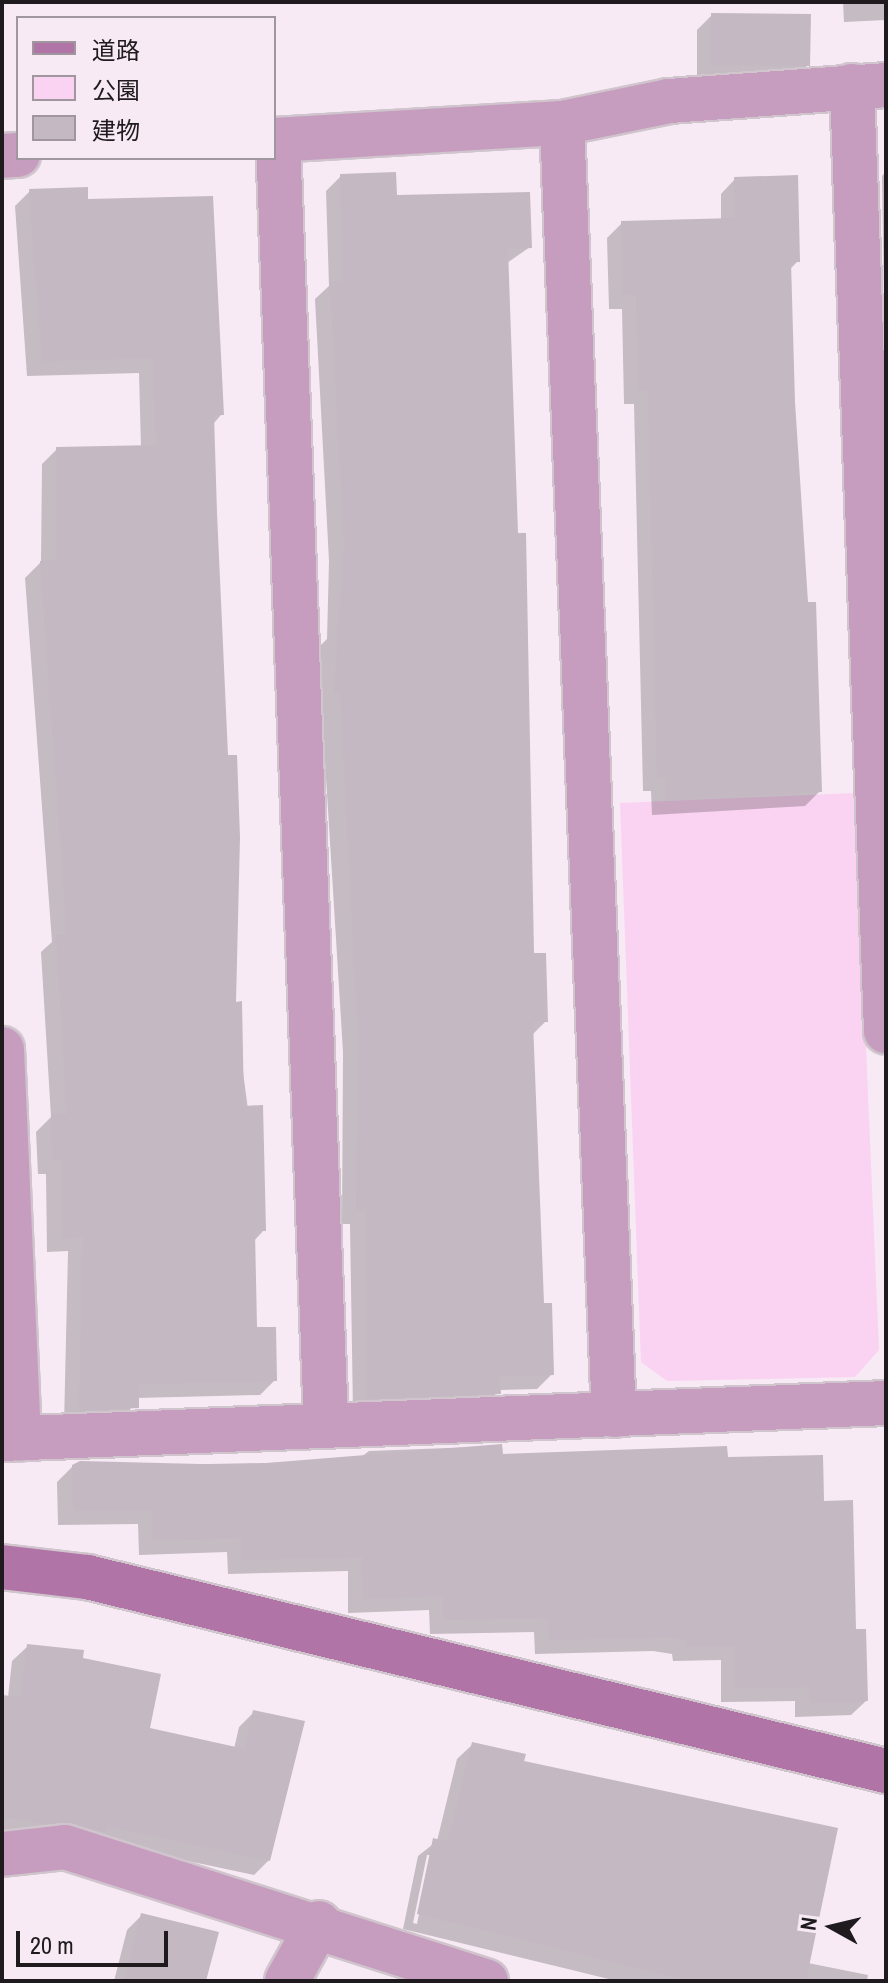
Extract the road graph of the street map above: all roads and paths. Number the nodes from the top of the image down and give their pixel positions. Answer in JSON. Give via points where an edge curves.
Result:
{"nodes":[{"id":1,"x":869,"y":86,"type":"edge"},
{"id":2,"x":562,"y":123,"type":"junction"},
{"id":3,"x":276,"y":140,"type":"edge"},
{"id":4,"x":886,"y":1031,"type":"edge"},
{"id":5,"x":2,"y":1049,"type":"edge"},
{"id":6,"x":886,"y":1403,"type":"edge"},
{"id":7,"x":614,"y":1415,"type":"junction"},
{"id":8,"x":326,"y":1426,"type":"junction"},
{"id":9,"x":10,"y":1439,"type":"edge"},
{"id":10,"x":2,"y":1567,"type":"edge"},
{"id":11,"x":886,"y":1771,"type":"edge"},
{"id":12,"x":2,"y":1854,"type":"edge"},
{"id":13,"x":319,"y":1923,"type":"junction"},
{"id":14,"x":287,"y":1981,"type":"edge"},
{"id":15,"x":486,"y":1981,"type":"edge"}],
"edges":[{"from":1,"to":2,"type":"street","via":[[669,101]]},
{"from":1,"to":4,"type":"street"},
{"from":2,"to":3,"type":"street"},
{"from":2,"to":7,"type":"street"},
{"from":3,"to":8,"type":"street"},
{"from":5,"to":9,"type":"street"},
{"from":6,"to":7,"type":"street"},
{"from":7,"to":8,"type":"street"},
{"from":8,"to":9,"type":"street"},
{"from":10,"to":11,"type":"street","via":[[87,1577]]},
{"from":12,"to":13,"type":"street","via":[[65,1847]]},
{"from":13,"to":14,"type":"street"},
{"from":13,"to":15,"type":"street"}]}
